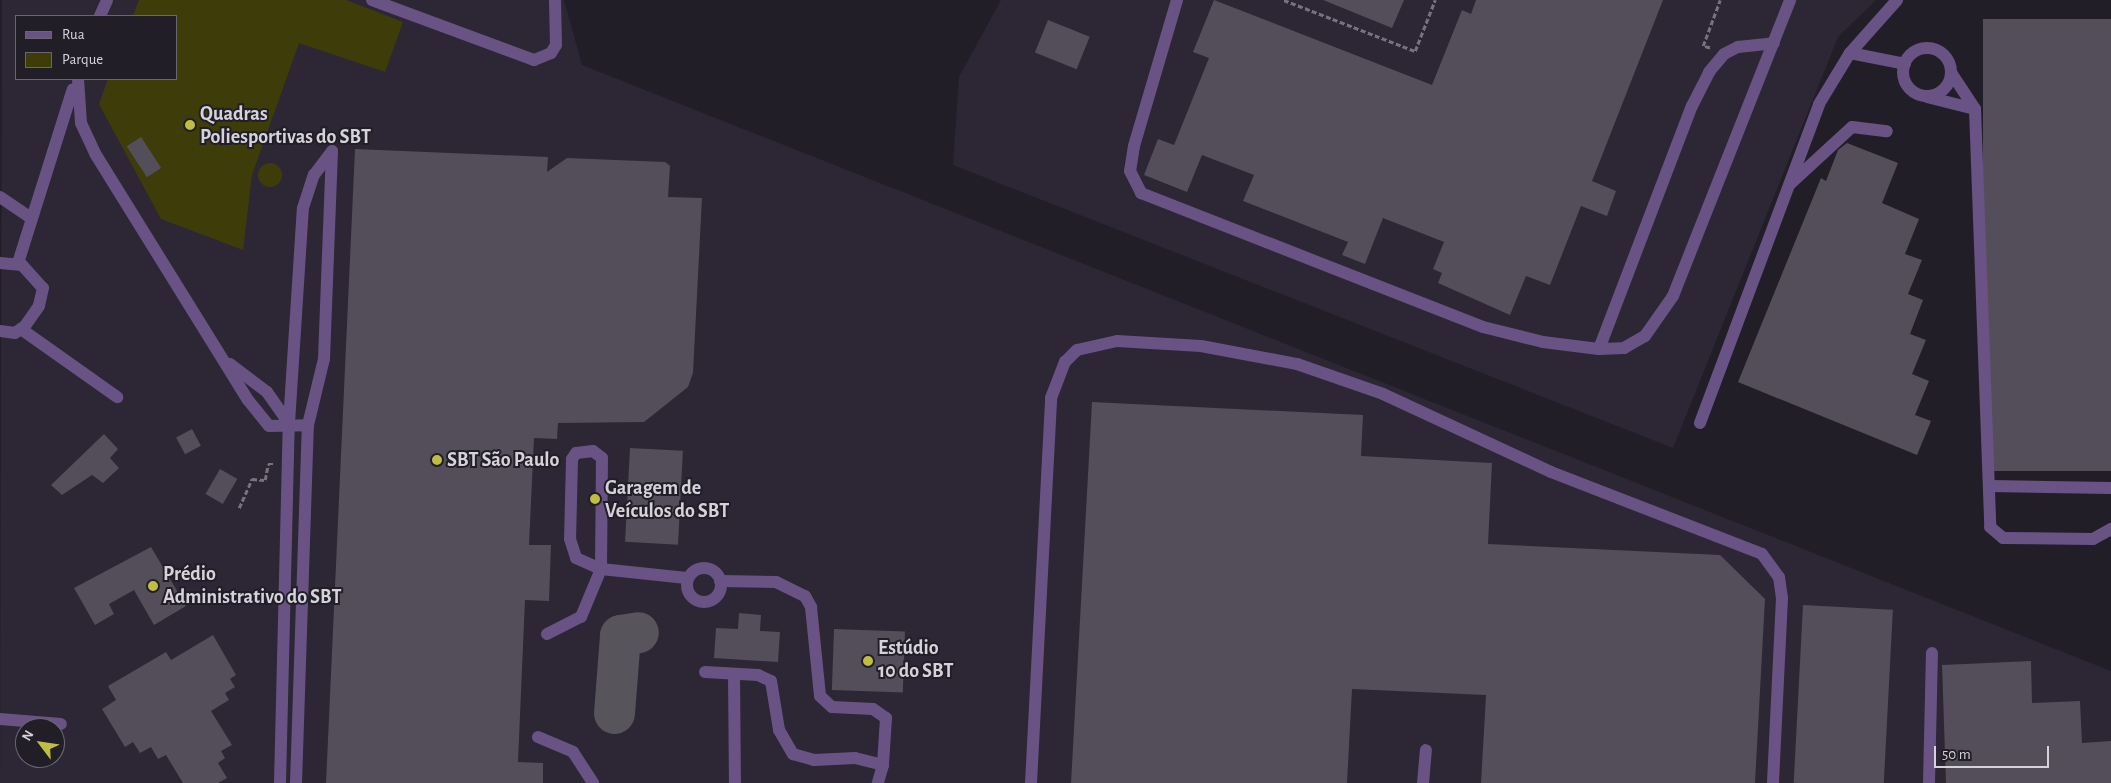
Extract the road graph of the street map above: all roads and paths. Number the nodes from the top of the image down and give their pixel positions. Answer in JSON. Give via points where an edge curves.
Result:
{"nodes":[{"id":1,"x":107,"y":0,"type":"edge"},
{"id":2,"x":372,"y":0,"type":"edge"},
{"id":3,"x":555,"y":0,"type":"edge"},
{"id":4,"x":1177,"y":0,"type":"edge"},
{"id":5,"x":1284,"y":0,"type":"edge"},
{"id":6,"x":1435,"y":0,"type":"edge"},
{"id":7,"x":1720,"y":0,"type":"edge"},
{"id":8,"x":1790,"y":0,"type":"edge"},
{"id":9,"x":1897,"y":0,"type":"edge"},
{"id":10,"x":100,"y":15,"type":"edge"},
{"id":11,"x":1774,"y":43,"type":"junction"},
{"id":12,"x":1850,"y":53,"type":"junction"},
{"id":13,"x":1724,"y":54,"type":"junction"},
{"id":14,"x":1905,"y":64,"type":"junction"},
{"id":15,"x":1952,"y":74,"type":"junction"},
{"id":16,"x":78,"y":80,"type":"edge"},
{"id":17,"x":78,"y":80,"type":"edge"},
{"id":18,"x":1925,"y":97,"type":"junction"},
{"id":19,"x":1975,"y":109,"type":"junction"},
{"id":20,"x":1887,"y":131,"type":"dead end"},
{"id":21,"x":1787,"y":186,"type":"junction"},
{"id":22,"x":0,"y":197,"type":"edge"},
{"id":23,"x":31,"y":218,"type":"junction"},
{"id":24,"x":0,"y":263,"type":"edge"},
{"id":25,"x":18,"y":263,"type":"junction"},
{"id":26,"x":21,"y":329,"type":"junction"},
{"id":27,"x":0,"y":331,"type":"edge"},
{"id":28,"x":1598,"y":349,"type":"junction"},
{"id":29,"x":224,"y":360,"type":"junction"},
{"id":30,"x":117,"y":398,"type":"dead end"},
{"id":31,"x":290,"y":423,"type":"junction"},
{"id":32,"x":1700,"y":423,"type":"dead end"},
{"id":33,"x":308,"y":425,"type":"junction"},
{"id":34,"x":278,"y":464,"type":"dead end"},
{"id":35,"x":1989,"y":486,"type":"junction"},
{"id":36,"x":2111,"y":488,"type":"edge"},
{"id":37,"x":239,"y":508,"type":"dead end"},
{"id":38,"x":2111,"y":529,"type":"edge"},
{"id":39,"x":601,"y":569,"type":"junction"},
{"id":40,"x":687,"y":578,"type":"junction"},
{"id":41,"x":720,"y":581,"type":"junction"},
{"id":42,"x":547,"y":634,"type":"dead end"},
{"id":43,"x":1932,"y":653,"type":"dead end"},
{"id":44,"x":705,"y":672,"type":"dead end"},
{"id":45,"x":734,"y":674,"type":"junction"},
{"id":46,"x":0,"y":719,"type":"edge"},
{"id":47,"x":15,"y":720,"type":"edge"},
{"id":48,"x":538,"y":738,"type":"dead end"},
{"id":49,"x":1426,"y":750,"type":"dead end"},
{"id":50,"x":883,"y":765,"type":"junction"},
{"id":51,"x":280,"y":783,"type":"edge"},
{"id":52,"x":296,"y":783,"type":"edge"},
{"id":53,"x":593,"y":783,"type":"edge"},
{"id":54,"x":734,"y":783,"type":"edge"},
{"id":55,"x":878,"y":783,"type":"edge"},
{"id":56,"x":1031,"y":783,"type":"edge"},
{"id":57,"x":1423,"y":783,"type":"edge"},
{"id":58,"x":1773,"y":783,"type":"edge"},
{"id":59,"x":1929,"y":783,"type":"edge"}],
"edges":[{"from":1,"to":10,"type":"lane"},
{"from":2,"to":3,"type":"lane","via":[[534,60],[551,53],[556,45]]},
{"from":4,"to":28,"type":"lane","via":[[1134,146],[1130,171],[1141,194],[1474,324],[1543,342]]},
{"from":5,"to":6,"type":"path","via":[[1415,51]]},
{"from":7,"to":13,"type":"path","via":[[1704,46]]},
{"from":8,"to":11,"type":"lane"},
{"from":9,"to":12,"type":"lane"},
{"from":11,"to":13,"type":"lane","via":[[1749,44]]},
{"from":11,"to":28,"type":"lane","via":[[1739,137],[1662,315],[1645,336],[1624,348]]},
{"from":12,"to":14,"type":"lane"},
{"from":12,"to":21,"type":"lane","via":[[1819,104]]},
{"from":13,"to":28,"type":"lane","via":[[1692,106]]},
{"from":14,"to":15,"type":"lane","via":[[1914,52],[1936,50],[1948,59]]},
{"from":14,"to":18,"type":"lane","via":[[1907,86]]},
{"from":15,"to":18,"type":"lane","via":[[1940,94]]},
{"from":15,"to":19,"type":"lane"},
{"from":16,"to":23,"type":"lane"},
{"from":17,"to":29,"type":"lane","via":[[81,123],[96,156]]},
{"from":18,"to":19,"type":"lane"},
{"from":19,"to":35,"type":"lane"},
{"from":20,"to":21,"type":"lane","via":[[1852,127]]},
{"from":21,"to":32,"type":"lane"},
{"from":22,"to":23,"type":"lane"},
{"from":23,"to":25,"type":"lane"},
{"from":24,"to":25,"type":"lane"},
{"from":25,"to":26,"type":"lane","via":[[43,288],[36,313]]},
{"from":26,"to":27,"type":"lane"},
{"from":26,"to":30,"type":"lane"},
{"from":29,"to":31,"type":"lane","via":[[266,392]]},
{"from":29,"to":31,"type":"lane","via":[[262,420],[269,426]]},
{"from":31,"to":33,"type":"lane"},
{"from":31,"to":33,"type":"lane","via":[[303,208],[314,175],[332,151],[324,358]]},
{"from":31,"to":51,"type":"lane"},
{"from":33,"to":52,"type":"lane"},
{"from":34,"to":37,"type":"path","via":[[268,464],[266,480],[252,479]]},
{"from":35,"to":36,"type":"lane"},
{"from":35,"to":38,"type":"lane","via":[[1990,527],[2003,538],[2093,539]]},
{"from":39,"to":39,"type":"lane","via":[[602,458],[593,451],[576,453],[572,459],[572,549],[581,563]]},
{"from":39,"to":40,"type":"lane"},
{"from":39,"to":42,"type":"lane","via":[[582,617]]},
{"from":40,"to":41,"type":"lane","via":[[705,567],[713,569]]},
{"from":40,"to":41,"type":"lane","via":[[688,592],[701,602],[715,598]]},
{"from":41,"to":50,"type":"lane","via":[[776,582],[805,596],[811,607],[820,696],[832,707],[873,709],[886,718]]},
{"from":43,"to":59,"type":"lane"},
{"from":44,"to":45,"type":"lane"},
{"from":45,"to":50,"type":"lane","via":[[771,681],[778,730],[793,754],[814,760],[854,758]]},
{"from":45,"to":54,"type":"lane"},
{"from":46,"to":47,"type":"lane"},
{"from":48,"to":53,"type":"lane","via":[[574,752]]},
{"from":49,"to":57,"type":"lane"},
{"from":50,"to":55,"type":"lane"},
{"from":56,"to":58,"type":"lane","via":[[1051,398],[1065,362],[1077,350],[1117,341],[1201,346],[1297,364],[1383,394],[1551,472],[1762,554],[1779,577],[1782,598]]}]}
